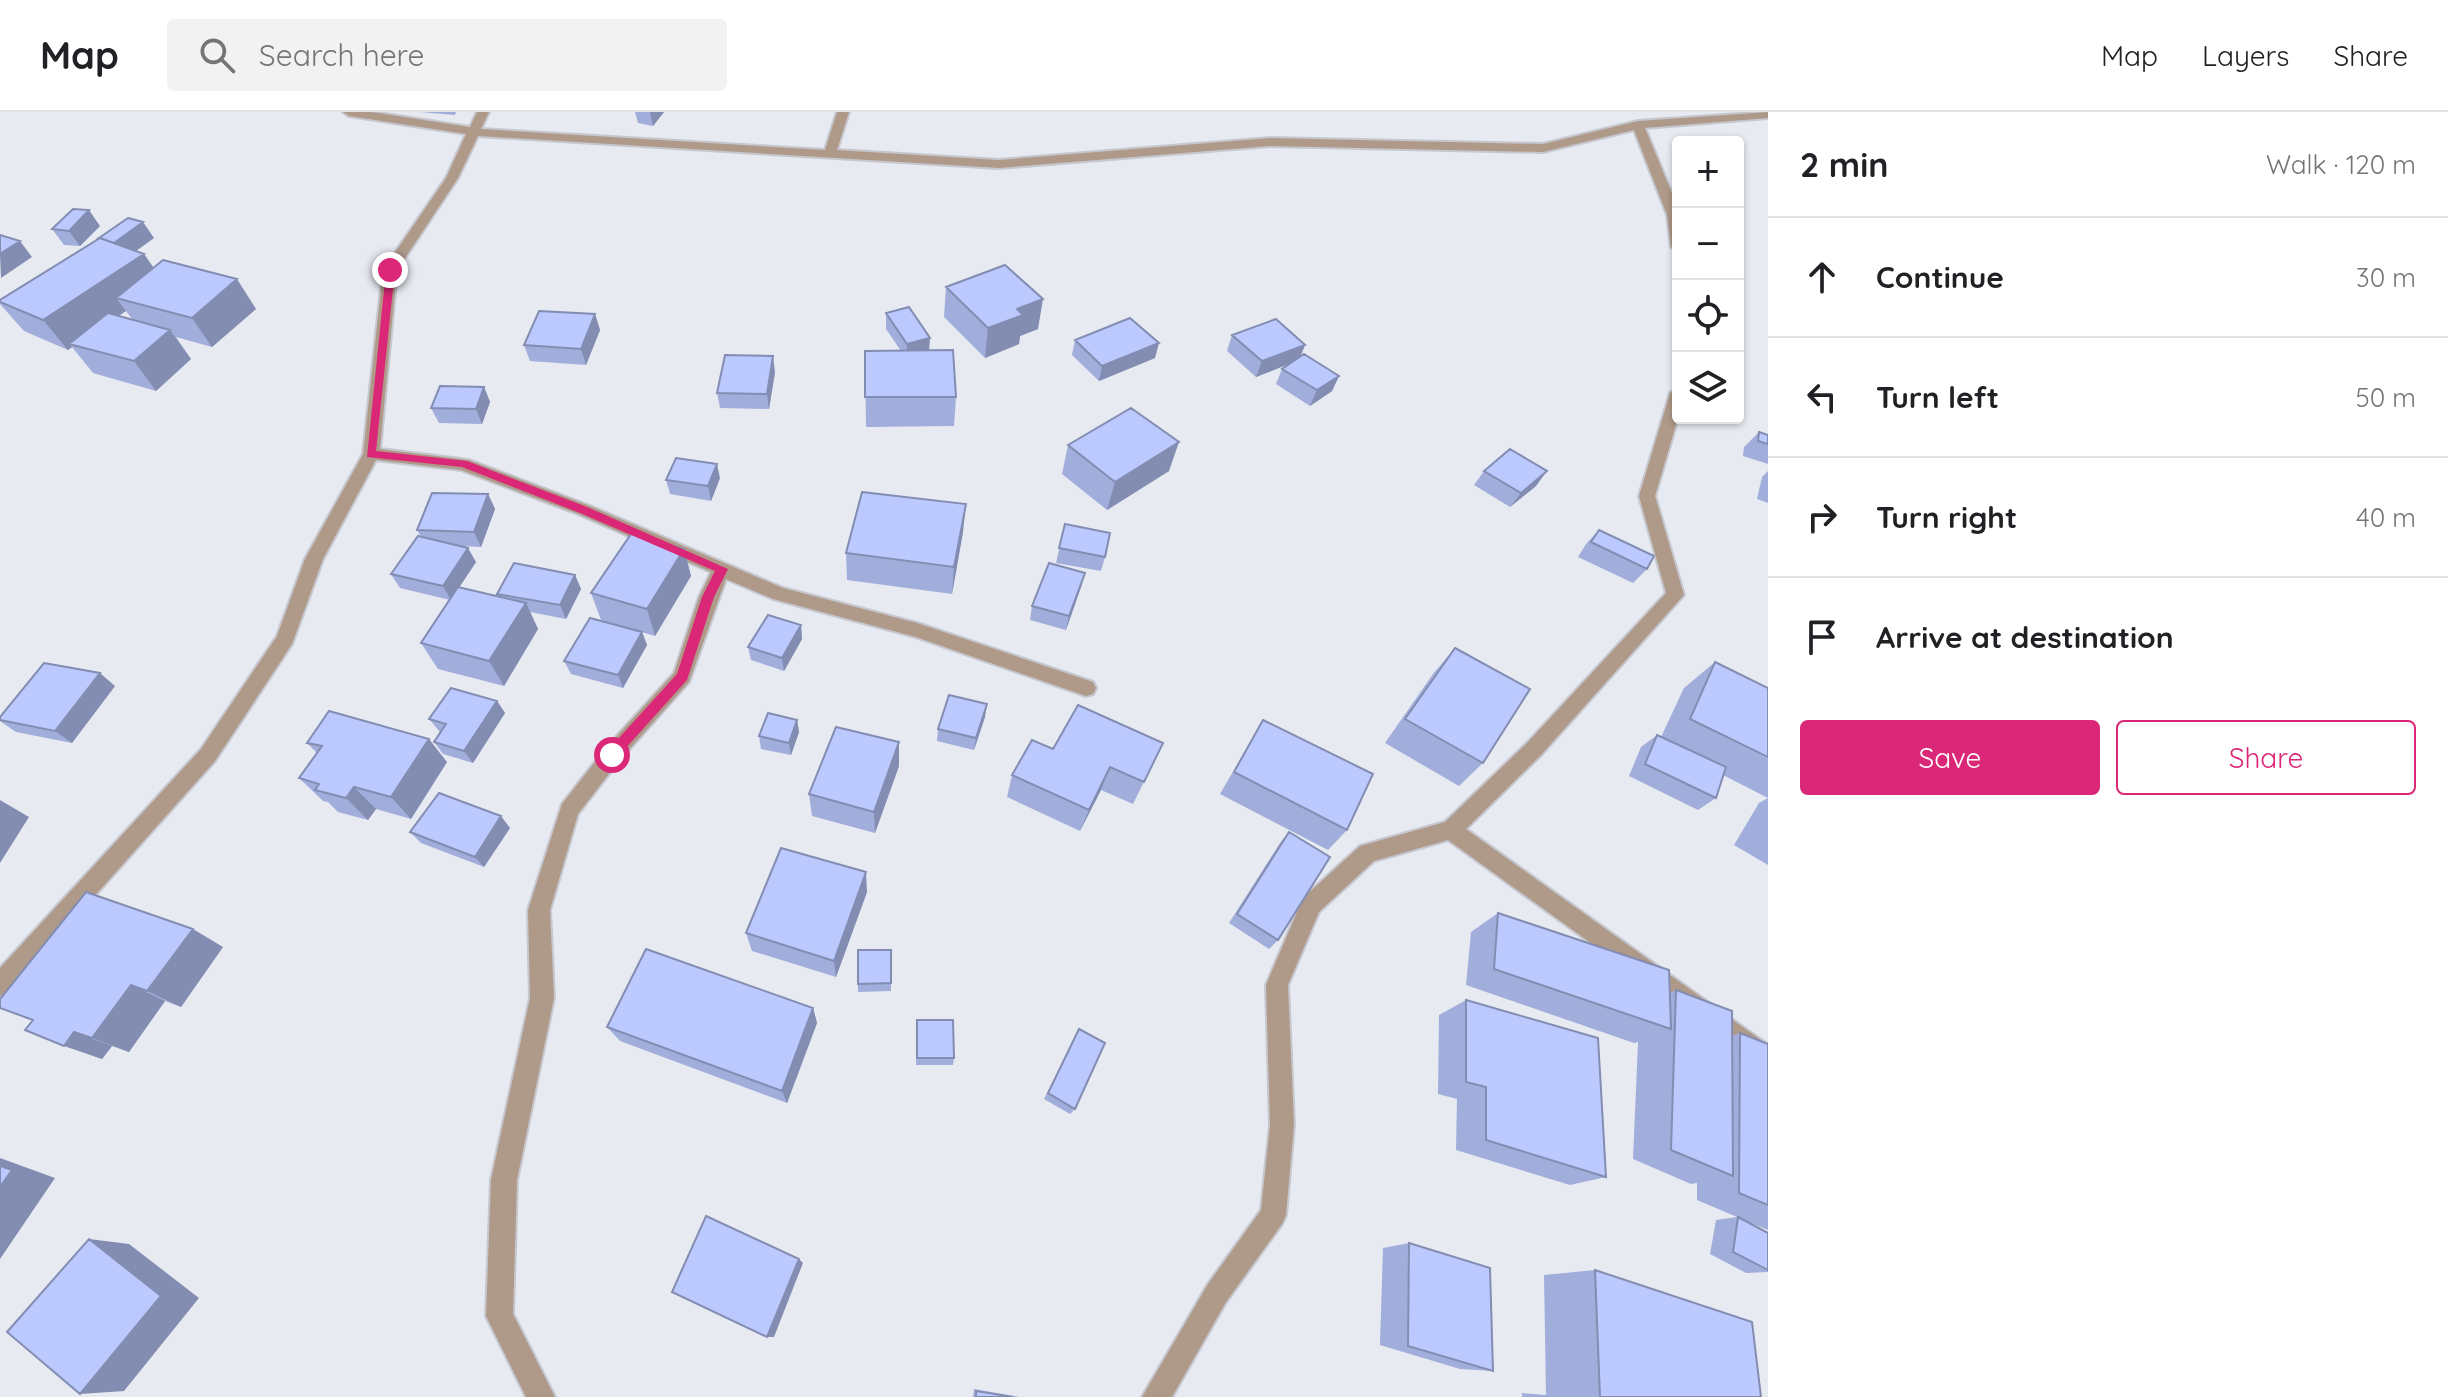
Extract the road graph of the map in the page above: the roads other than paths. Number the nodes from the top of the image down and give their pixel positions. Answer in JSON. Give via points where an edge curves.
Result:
{"nodes":[{"id":1,"x":349,"y":112,"type":"edge"},
{"id":2,"x":483,"y":112,"type":"edge"},
{"id":3,"x":843,"y":112,"type":"edge"},
{"id":4,"x":1768,"y":114,"type":"edge"},
{"id":5,"x":1638,"y":125,"type":"junction"},
{"id":6,"x":475,"y":132,"type":"junction"},
{"id":7,"x":830,"y":152,"type":"junction"},
{"id":8,"x":1672,"y":210,"type":"edge"},
{"id":9,"x":1672,"y":413,"type":"edge"},
{"id":10,"x":371,"y":454,"type":"junction"},
{"id":11,"x":722,"y":569,"type":"junction"},
{"id":12,"x":1086,"y":688,"type":"dead end"},
{"id":13,"x":1451,"y":830,"type":"junction"},
{"id":14,"x":0,"y":985,"type":"edge"},
{"id":15,"x":1768,"y":1059,"type":"edge"},
{"id":16,"x":541,"y":1397,"type":"edge"},
{"id":17,"x":1156,"y":1397,"type":"edge"}],
"edges":[{"from":1,"to":6,"type":"street"},
{"from":2,"to":6,"type":"street"},
{"from":3,"to":7,"type":"street"},
{"from":4,"to":5,"type":"street"},
{"from":5,"to":7,"type":"street","via":[[1543,148],[1270,142],[999,164]]},
{"from":5,"to":8,"type":"street"},
{"from":6,"to":7,"type":"street"},
{"from":6,"to":10,"type":"street","via":[[452,178],[390,270]]},
{"from":9,"to":13,"type":"street","via":[[1647,496],[1675,595],[1534,749]]},
{"from":10,"to":11,"type":"street","via":[[463,464]]},
{"from":10,"to":14,"type":"street","via":[[314,559],[285,639],[208,755]]},
{"from":11,"to":12,"type":"street","via":[[779,594],[917,630]]},
{"from":11,"to":16,"type":"street","via":[[682,677],[569,810],[539,910],[542,998],[504,1180],[499,1316]]},
{"from":13,"to":15,"type":"street"},
{"from":13,"to":17,"type":"street","via":[[1368,853],[1311,905],[1277,985],[1282,1125],[1273,1215],[1217,1293]]}]}
